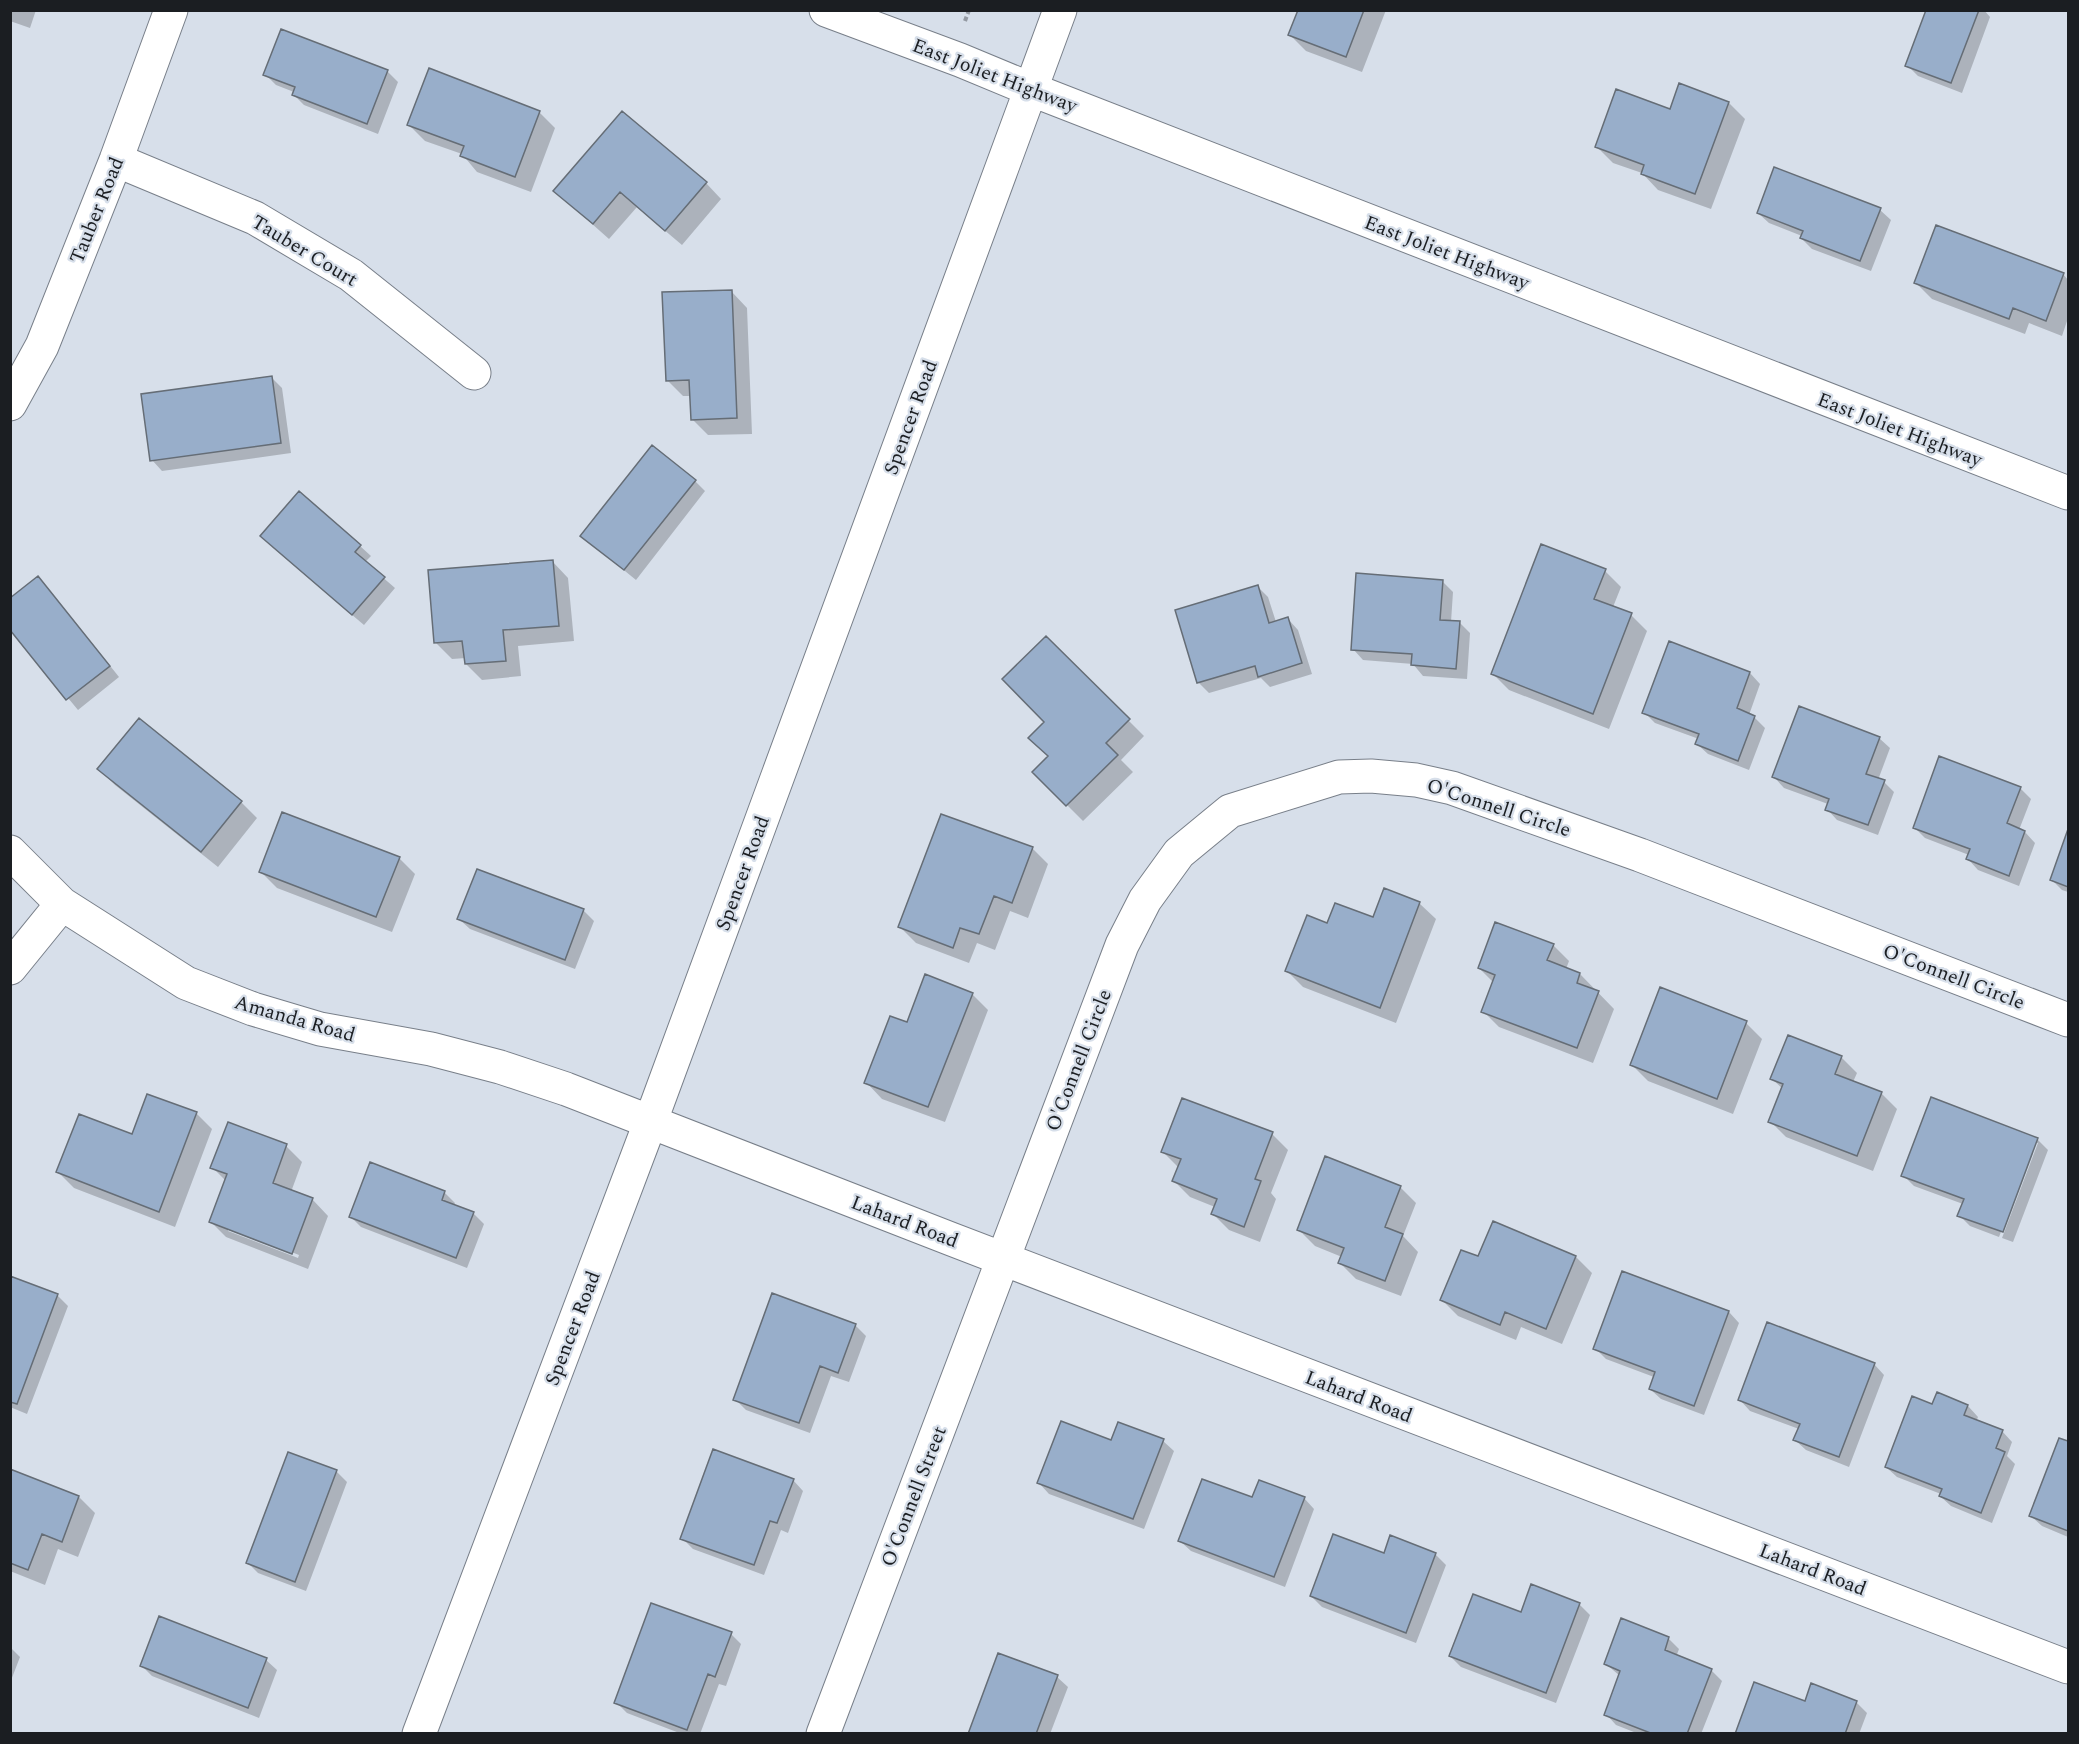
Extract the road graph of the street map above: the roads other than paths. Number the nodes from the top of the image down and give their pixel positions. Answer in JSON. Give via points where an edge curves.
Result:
{"nodes":[{"id":1,"x":171,"y":10,"type":"edge"},
{"id":2,"x":826,"y":10,"type":"edge"},
{"id":3,"x":1060,"y":10,"type":"edge"},
{"id":4,"x":1030,"y":89,"type":"junction"},
{"id":5,"x":116,"y":160,"type":"junction"},
{"id":6,"x":474,"y":373,"type":"dead end"},
{"id":7,"x":10,"y":404,"type":"edge"},
{"id":8,"x":2068,"y":493,"type":"edge"},
{"id":9,"x":10,"y":852,"type":"edge"},
{"id":10,"x":62,"y":904,"type":"junction"},
{"id":11,"x":10,"y":968,"type":"edge"},
{"id":12,"x":2068,"y":1020,"type":"edge"},
{"id":13,"x":650,"y":1123,"type":"junction"},
{"id":14,"x":1002,"y":1258,"type":"junction"},
{"id":15,"x":2068,"y":1667,"type":"edge"},
{"id":16,"x":419,"y":1734,"type":"edge"},
{"id":17,"x":824,"y":1734,"type":"edge"}],
"edges":[{"from":1,"to":5,"type":"street","name":"Tauber Road"},
{"from":2,"to":4,"type":"street","name":"East Joliet Highway"},
{"from":3,"to":4,"type":"street","name":"Spencer Road"},
{"from":4,"to":8,"type":"street","name":"East Joliet Highway"},
{"from":4,"to":13,"type":"street","name":"Spencer Road"},
{"from":5,"to":6,"type":"street","name":"Tauber Court","via":[[265,224],[351,275]]},
{"from":5,"to":7,"type":"street","name":"Tauber Road","via":[[42,346]]},
{"from":9,"to":10,"type":"street","name":"Amanda Road"},
{"from":10,"to":11,"type":"street"},
{"from":10,"to":13,"type":"street","name":"Amanda Road","via":[[186,983],[254,1009],[320,1029],[431,1049],[500,1067]]},
{"from":12,"to":14,"type":"street","name":"O'Connell Circle","via":[[1640,855],[1452,788],[1416,780],[1339,777],[1230,811],[1179,854],[1145,900],[1122,945]]},
{"from":13,"to":14,"type":"street","name":"Lahard Road"},
{"from":13,"to":16,"type":"street","name":"Spencer Road"},
{"from":14,"to":15,"type":"street","name":"Lahard Road"},
{"from":14,"to":17,"type":"street","name":"O'Connell Street"}]}
